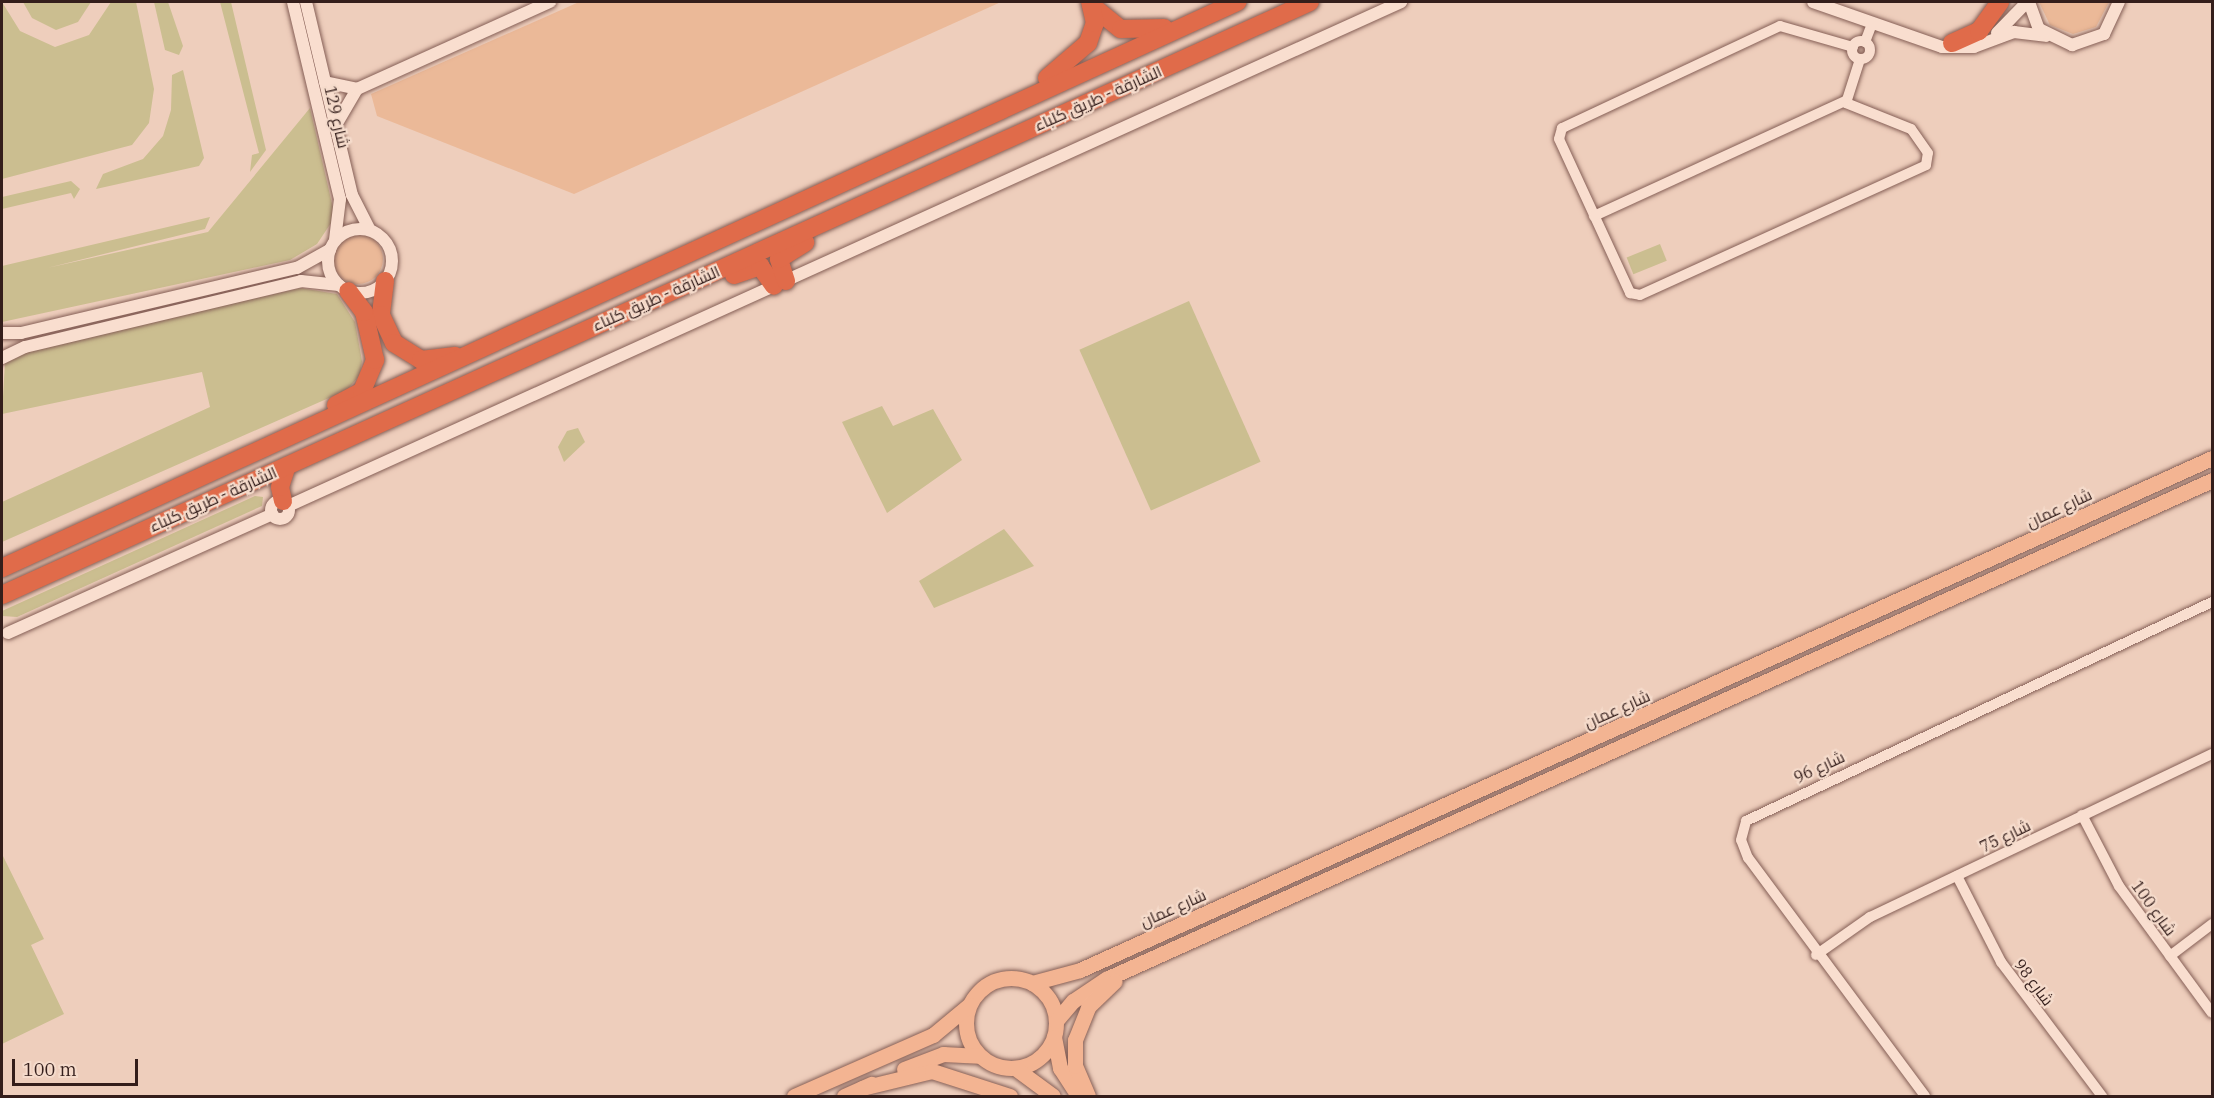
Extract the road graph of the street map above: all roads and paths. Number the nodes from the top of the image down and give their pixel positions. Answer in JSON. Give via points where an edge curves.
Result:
{"nodes":[{"id":1,"x":293,"y":2,"type":"edge"},
{"id":2,"x":306,"y":2,"type":"edge"},
{"id":3,"x":550,"y":2,"type":"edge"},
{"id":4,"x":1238,"y":2,"type":"edge"},
{"id":5,"x":1310,"y":2,"type":"edge"},
{"id":6,"x":1401,"y":2,"type":"edge"},
{"id":7,"x":1813,"y":2,"type":"edge"},
{"id":8,"x":2000,"y":2,"type":"edge"},
{"id":9,"x":2028,"y":2,"type":"edge"},
{"id":10,"x":1091,"y":3,"type":"edge"},
{"id":11,"x":2120,"y":3,"type":"edge"},
{"id":12,"x":1202,"y":17,"type":"junction"},
{"id":13,"x":1872,"y":24,"type":"junction"},
{"id":14,"x":2046,"y":36,"type":"junction"},
{"id":15,"x":1918,"y":39,"type":"junction"},
{"id":16,"x":1865,"y":42,"type":"junction"},
{"id":17,"x":1953,"y":43,"type":"junction"},
{"id":18,"x":1853,"y":47,"type":"junction"},
{"id":19,"x":1860,"y":59,"type":"junction"},
{"id":20,"x":325,"y":82,"type":"junction"},
{"id":21,"x":357,"y":89,"type":"junction"},
{"id":22,"x":1845,"y":101,"type":"junction"},
{"id":23,"x":1002,"y":108,"type":"junction"},
{"id":24,"x":336,"y":125,"type":"junction"},
{"id":25,"x":905,"y":185,"type":"junction"},
{"id":26,"x":1594,"y":216,"type":"junction"},
{"id":27,"x":370,"y":231,"type":"junction"},
{"id":28,"x":332,"y":245,"type":"junction"},
{"id":29,"x":682,"y":259,"type":"junction"},
{"id":30,"x":385,"y":281,"type":"junction"},
{"id":31,"x":780,"y":284,"type":"junction"},
{"id":32,"x":344,"y":288,"type":"junction"},
{"id":33,"x":628,"y":310,"type":"junction"},
{"id":34,"x":2,"y":333,"type":"edge"},
{"id":35,"x":2,"y":358,"type":"edge"},
{"id":36,"x":2212,"y":458,"type":"edge"},
{"id":37,"x":286,"y":466,"type":"junction"},
{"id":38,"x":2212,"y":480,"type":"edge"},
{"id":39,"x":248,"y":484,"type":"junction"},
{"id":40,"x":142,"y":504,"type":"junction"},
{"id":41,"x":280,"y":506,"type":"junction"},
{"id":42,"x":2,"y":567,"type":"edge"},
{"id":43,"x":2,"y":595,"type":"edge"},
{"id":44,"x":2212,"y":602,"type":"edge"},
{"id":45,"x":4,"y":635,"type":"edge"},
{"id":46,"x":2212,"y":754,"type":"edge"},
{"id":47,"x":2082,"y":815,"type":"junction"},
{"id":48,"x":1957,"y":876,"type":"junction"},
{"id":49,"x":2212,"y":924,"type":"edge"},
{"id":50,"x":1816,"y":955,"type":"junction"},
{"id":51,"x":2170,"y":956,"type":"junction"},
{"id":52,"x":1126,"y":970,"type":"junction"},
{"id":53,"x":1032,"y":983,"type":"junction"},
{"id":54,"x":974,"y":998,"type":"junction"},
{"id":55,"x":2212,"y":1013,"type":"edge"},
{"id":56,"x":1055,"y":1028,"type":"junction"},
{"id":57,"x":979,"y":1056,"type":"junction"},
{"id":58,"x":1015,"y":1068,"type":"junction"},
{"id":59,"x":862,"y":1088,"type":"junction"},
{"id":60,"x":794,"y":1096,"type":"edge"},
{"id":61,"x":844,"y":1096,"type":"edge"},
{"id":62,"x":1011,"y":1096,"type":"edge"},
{"id":63,"x":1053,"y":1096,"type":"edge"},
{"id":64,"x":1078,"y":1096,"type":"edge"},
{"id":65,"x":1088,"y":1096,"type":"edge"},
{"id":66,"x":1925,"y":1096,"type":"edge"},
{"id":67,"x":2102,"y":1096,"type":"edge"}],
"edges":[{"from":1,"to":28,"type":"street","name":"شارع 129","via":[[340,199]]},
{"from":2,"to":20,"type":"street","name":"شارع 129"},
{"from":3,"to":21,"type":"street"},
{"from":4,"to":12,"type":"highway","name":"الشارقة - طريق كلباء"},
{"from":5,"to":25,"type":"highway","name":"الشارقة - طريق كلباء"},
{"from":6,"to":31,"type":"street"},
{"from":7,"to":13,"type":"street"},
{"from":8,"to":17,"type":"highway","via":[[1979,31]]},
{"from":9,"to":14,"type":"street","via":[[2033,20]]},
{"from":9,"to":17,"type":"street","via":[[1997,32]]},
{"from":10,"to":12,"type":"highway","via":[[1120,29],[1160,29]]},
{"from":10,"to":23,"type":"highway","via":[[1092,32],[1075,58]]},
{"from":11,"to":14,"type":"street","via":[[2112,25],[2095,40],[2072,45]]},
{"from":12,"to":23,"type":"highway","name":"الشارقة - طريق كلباء"},
{"from":13,"to":15,"type":"street"},
{"from":13,"to":16,"type":"street"},
{"from":14,"to":15,"type":"street","via":[[2014,32],[1959,49]]},
{"from":15,"to":17,"type":"street"},
{"from":16,"to":18,"type":"street"},
{"from":16,"to":19,"type":"street","via":[[1870,52]]},
{"from":18,"to":19,"type":"street"},
{"from":18,"to":26,"type":"street","via":[[1780,26],[1565,126],[1559,139]]},
{"from":19,"to":22,"type":"street"},
{"from":20,"to":21,"type":"street"},
{"from":20,"to":24,"type":"street","name":"شارع 129"},
{"from":21,"to":24,"type":"street"},
{"from":22,"to":26,"type":"street"},
{"from":22,"to":26,"type":"street","via":[[1911,129],[1928,153],[1926,165],[1640,295],[1627,290]]},
{"from":23,"to":29,"type":"highway","name":"الشارقة - طريق كلباء"},
{"from":24,"to":27,"type":"street","name":"شارع 129","via":[[352,195]]},
{"from":25,"to":31,"type":"highway","via":[[880,207],[780,256]]},
{"from":25,"to":33,"type":"highway","name":"الشارقة - طريق كلباء"},
{"from":27,"to":28,"type":"street","via":[[348,231]]},
{"from":27,"to":30,"type":"street","via":[[391,252]]},
{"from":28,"to":32,"type":"street","via":[[329,269]]},
{"from":28,"to":34,"type":"street","via":[[297,268],[21,333]]},
{"from":29,"to":30,"type":"highway","via":[[439,361],[410,356],[388,335],[380,304]]},
{"from":29,"to":40,"type":"highway","name":"الشارقة - طريق كلباء"},
{"from":30,"to":32,"type":"street","via":[[368,292]]},
{"from":31,"to":33,"type":"highway","via":[[766,269],[756,266],[661,305]]},
{"from":31,"to":41,"type":"street"},
{"from":32,"to":35,"type":"street","via":[[301,281],[25,347]]},
{"from":32,"to":40,"type":"highway","via":[[364,312],[373,346],[373,371],[362,391],[169,481]]},
{"from":33,"to":37,"type":"highway","name":"الشارقة - طريق كلباء"},
{"from":36,"to":53,"type":"main road","name":"شارع عمان","via":[[1080,970]]},
{"from":37,"to":39,"type":"highway","name":"الشارقة - طريق كلباء"},
{"from":37,"to":41,"type":"highway"},
{"from":38,"to":52,"type":"main road"},
{"from":39,"to":41,"type":"highway","via":[[264,490]]},
{"from":39,"to":43,"type":"highway","name":"الشارقة - طريق كلباء"},
{"from":40,"to":42,"type":"highway","name":"الشارقة - طريق كلباء"},
{"from":41,"to":45,"type":"street"},
{"from":44,"to":50,"type":"street","name":"شارع 96","via":[[1753,814],[1742,830],[1743,850]]},
{"from":46,"to":47,"type":"street","name":"شارع 75"},
{"from":47,"to":48,"type":"street","name":"شارع 75"},
{"from":47,"to":51,"type":"street","name":"شارع 100","via":[[2119,886]]},
{"from":48,"to":50,"type":"street","name":"شارع 75","via":[[1870,917]]},
{"from":48,"to":67,"type":"street","name":"شارع 98","via":[[2001,962]]},
{"from":49,"to":51,"type":"street"},
{"from":50,"to":66,"type":"street","name":"شارع 96"},
{"from":51,"to":55,"type":"street","name":"شارع 100"},
{"from":52,"to":56,"type":"main road","via":[[1083,992]]},
{"from":52,"to":65,"type":"main road","via":[[1094,1000],[1079,1027],[1075,1066]]},
{"from":53,"to":54,"type":"main road","via":[[1007,978]]},
{"from":53,"to":56,"type":"main road","via":[[1049,999]]},
{"from":54,"to":57,"type":"main road","via":[[966,1028]]},
{"from":54,"to":60,"type":"main road","via":[[933,1035]]},
{"from":56,"to":58,"type":"main road","via":[[1040,1058]]},
{"from":56,"to":64,"type":"main road","via":[[1060,1068]]},
{"from":57,"to":58,"type":"main road"},
{"from":57,"to":59,"type":"main road","via":[[935,1056]]},
{"from":58,"to":63,"type":"main road"},
{"from":59,"to":61,"type":"main road"},
{"from":59,"to":62,"type":"main road","via":[[932,1071]]}]}
